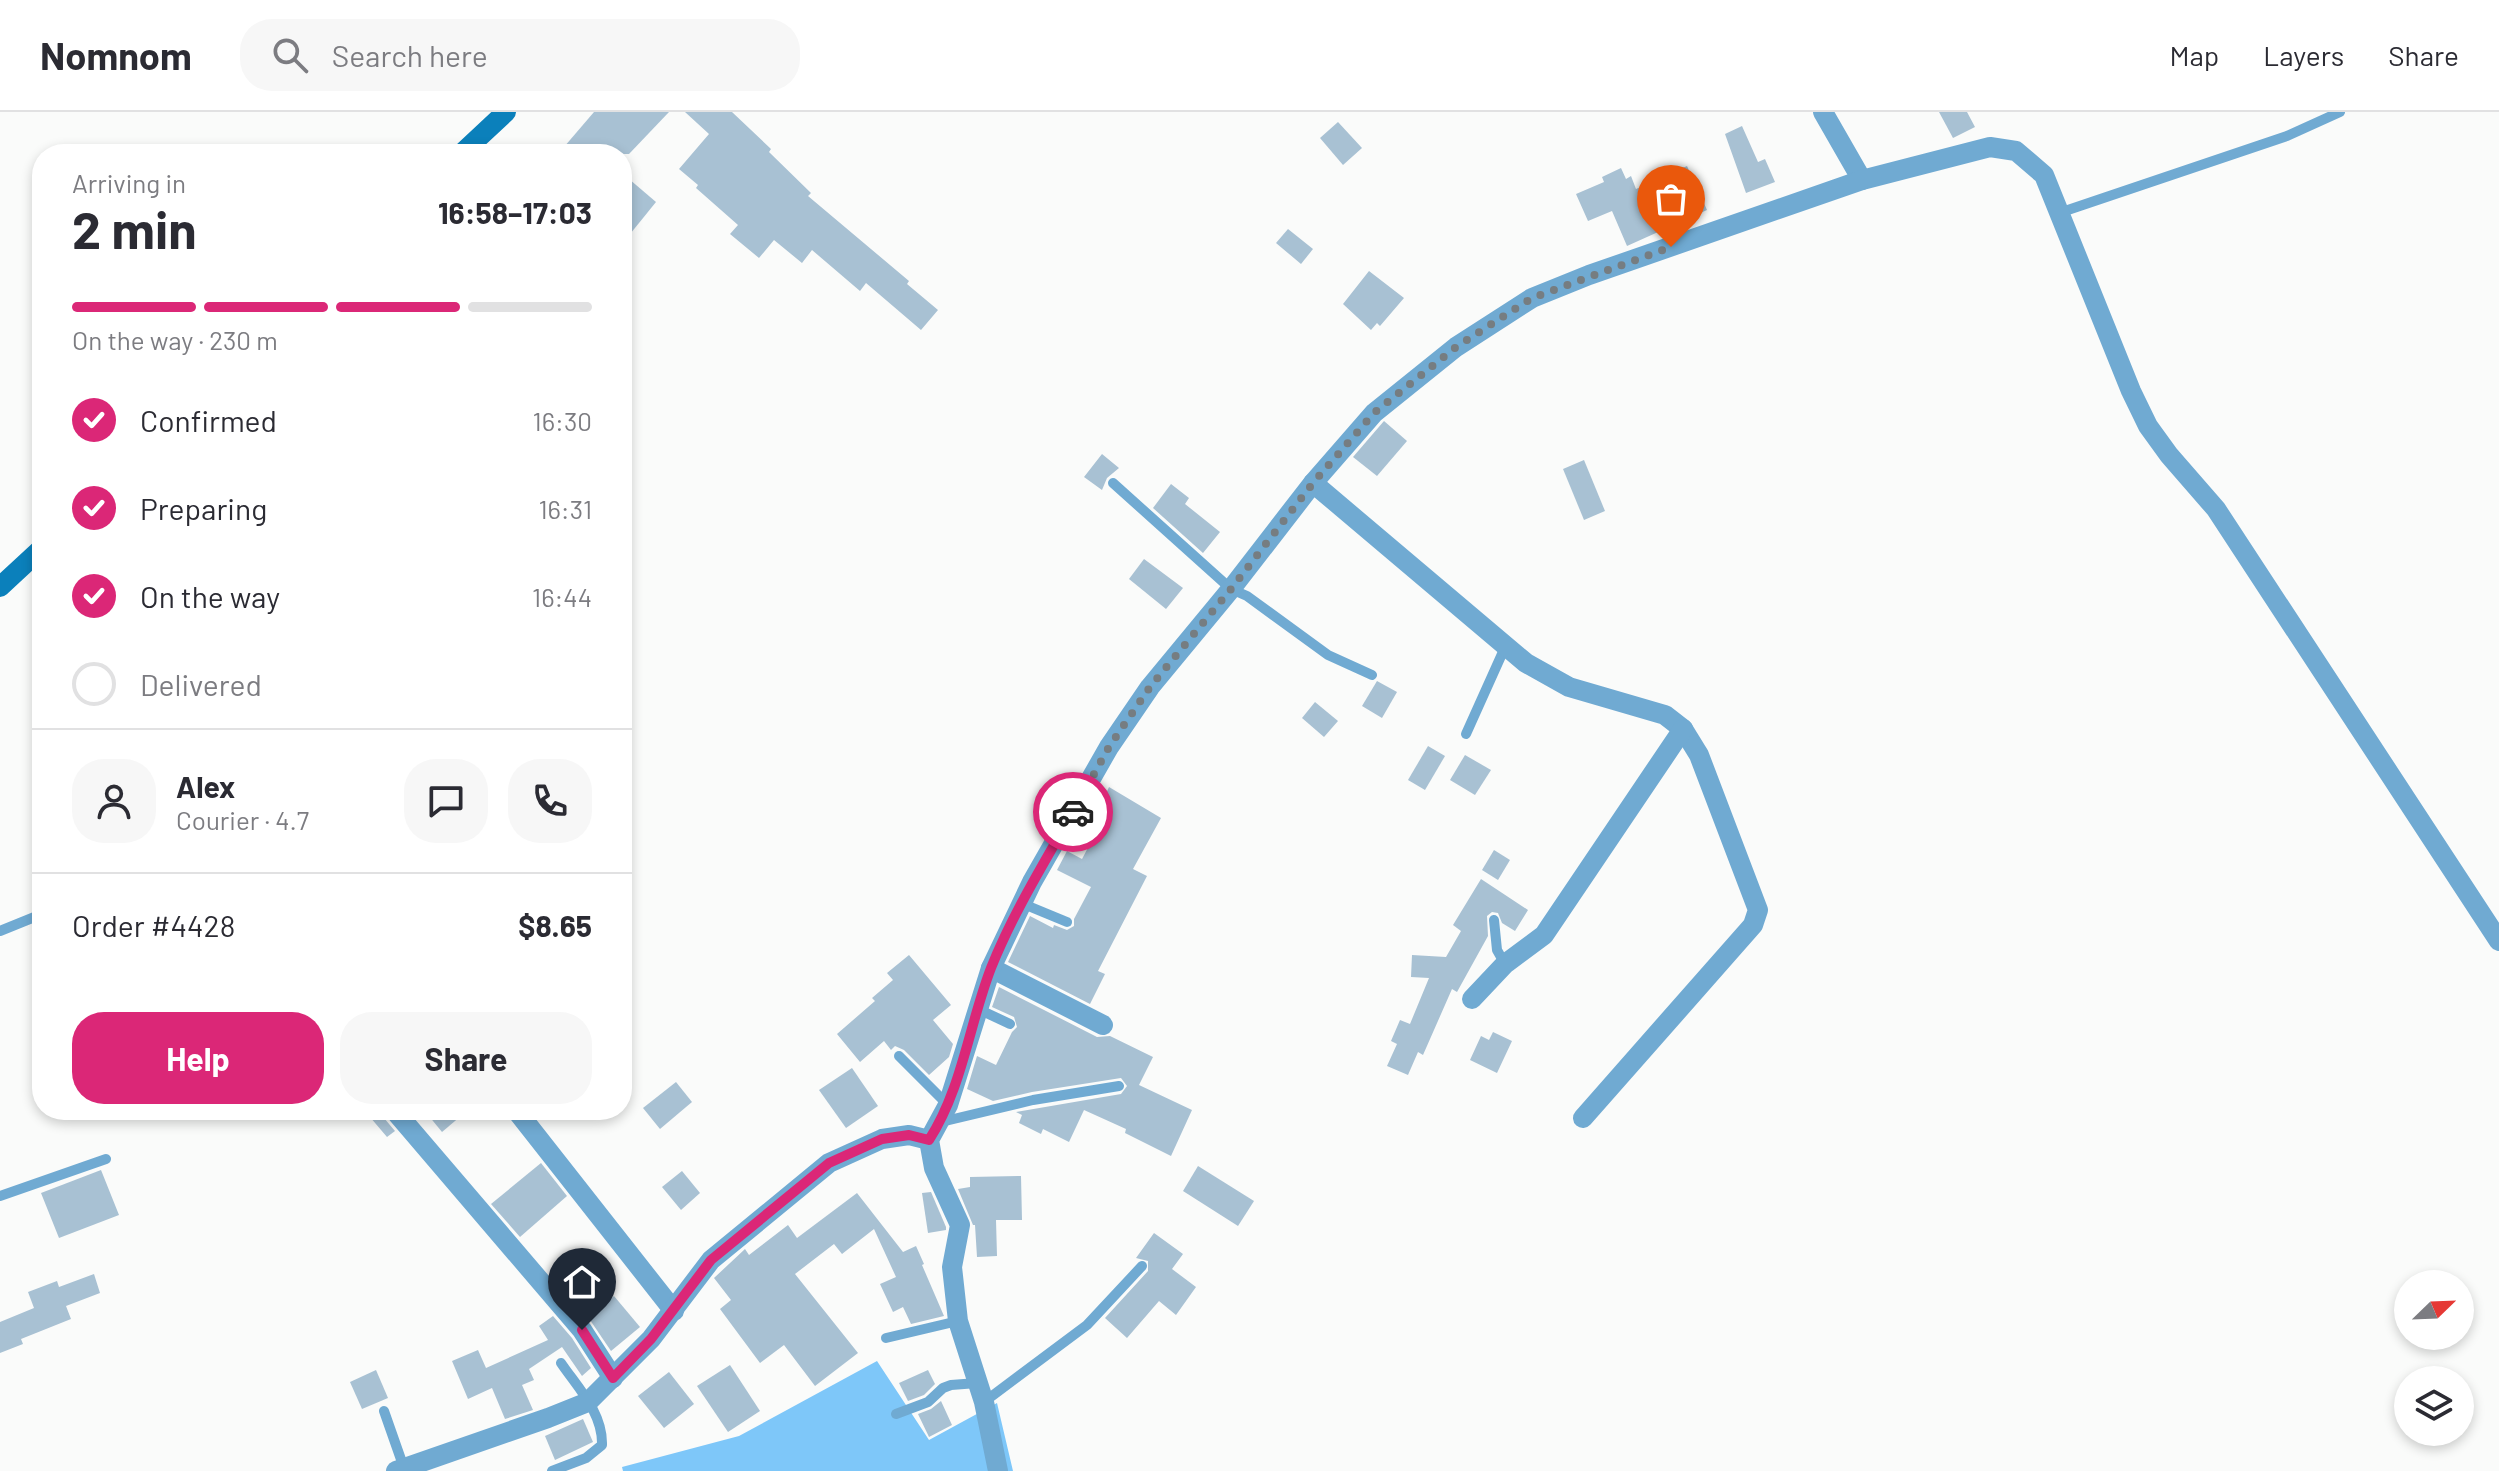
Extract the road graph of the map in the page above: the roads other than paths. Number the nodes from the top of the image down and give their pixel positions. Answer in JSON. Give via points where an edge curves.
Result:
{"nodes":[{"id":1,"x":506,"y":112,"type":"edge"},
{"id":2,"x":1823,"y":112,"type":"edge"},
{"id":3,"x":2340,"y":112,"type":"edge"},
{"id":4,"x":472,"y":144,"type":"edge"},
{"id":5,"x":1862,"y":180,"type":"junction"},
{"id":6,"x":2059,"y":213,"type":"junction"},
{"id":7,"x":1113,"y":483,"type":"dead end"},
{"id":8,"x":1313,"y":483,"type":"junction"},
{"id":9,"x":32,"y":557,"type":"edge"},
{"id":10,"x":0,"y":587,"type":"edge"},
{"id":11,"x":1231,"y":589,"type":"junction"},
{"id":12,"x":1506,"y":645,"type":"junction"},
{"id":13,"x":1372,"y":675,"type":"dead end"},
{"id":14,"x":1683,"y":729,"type":"junction"},
{"id":15,"x":1466,"y":734,"type":"dead end"},
{"id":16,"x":1021,"y":903,"type":"junction"},
{"id":17,"x":32,"y":918,"type":"edge"},
{"id":18,"x":1494,"y":920,"type":"dead end"},
{"id":19,"x":1067,"y":922,"type":"dead end"},
{"id":20,"x":0,"y":931,"type":"edge"},
{"id":21,"x":2499,"y":941,"type":"edge"},
{"id":22,"x":1505,"y":964,"type":"junction"},
{"id":23,"x":991,"y":968,"type":"junction"},
{"id":24,"x":1472,"y":999,"type":"dead end"},
{"id":25,"x":978,"y":1009,"type":"junction"},
{"id":26,"x":1010,"y":1024,"type":"dead end"},
{"id":27,"x":1103,"y":1025,"type":"dead end"},
{"id":28,"x":899,"y":1056,"type":"dead end"},
{"id":29,"x":1119,"y":1086,"type":"dead end"},
{"id":30,"x":1583,"y":1118,"type":"dead end"},
{"id":31,"x":403,"y":1120,"type":"edge"},
{"id":32,"x":524,"y":1120,"type":"edge"},
{"id":33,"x":939,"y":1122,"type":"junction"},
{"id":34,"x":106,"y":1159,"type":"dead end"},
{"id":35,"x":0,"y":1196,"type":"edge"},
{"id":36,"x":1142,"y":1266,"type":"dead end"},
{"id":37,"x":674,"y":1311,"type":"junction"},
{"id":38,"x":958,"y":1321,"type":"junction"},
{"id":39,"x":886,"y":1338,"type":"dead end"},
{"id":40,"x":561,"y":1363,"type":"dead end"},
{"id":41,"x":613,"y":1378,"type":"junction"},
{"id":42,"x":980,"y":1392,"type":"junction"},
{"id":43,"x":588,"y":1402,"type":"junction"},
{"id":44,"x":384,"y":1411,"type":"dead end"},
{"id":45,"x":896,"y":1414,"type":"dead end"},
{"id":46,"x":400,"y":1470,"type":"edge"},
{"id":47,"x":552,"y":1471,"type":"edge"},
{"id":48,"x":998,"y":1471,"type":"edge"}],
"edges":[{"from":1,"to":4,"type":"street"},
{"from":2,"to":5,"type":"street"},
{"from":3,"to":6,"type":"lane","via":[[2287,136]]},
{"from":5,"to":6,"type":"street","via":[[1990,147],[2016,151],[2044,175]]},
{"from":5,"to":8,"type":"street","via":[[1532,298],[1456,347],[1374,413]]},
{"from":6,"to":21,"type":"street","via":[[2148,426],[2216,509]]},
{"from":7,"to":11,"type":"lane"},
{"from":8,"to":11,"type":"street"},
{"from":8,"to":12,"type":"street"},
{"from":9,"to":10,"type":"street"},
{"from":11,"to":13,"type":"lane","via":[[1328,655]]},
{"from":11,"to":16,"type":"street","via":[[1150,687],[1109,747]]},
{"from":12,"to":14,"type":"street","via":[[1569,687],[1665,715]]},
{"from":12,"to":15,"type":"lane"},
{"from":14,"to":22,"type":"street","via":[[1544,935]]},
{"from":14,"to":30,"type":"street","via":[[1699,755],[1758,910],[1753,925]]},
{"from":16,"to":19,"type":"lane"},
{"from":16,"to":23,"type":"street"},
{"from":17,"to":20,"type":"lane"},
{"from":18,"to":22,"type":"lane","via":[[1497,950]]},
{"from":22,"to":24,"type":"street"},
{"from":23,"to":25,"type":"street"},
{"from":23,"to":27,"type":"street"},
{"from":25,"to":26,"type":"lane"},
{"from":25,"to":33,"type":"street"},
{"from":28,"to":33,"type":"lane"},
{"from":29,"to":33,"type":"lane"},
{"from":31,"to":41,"type":"street","via":[[582,1330]]},
{"from":32,"to":37,"type":"street"},
{"from":33,"to":37,"type":"street","via":[[829,1163],[711,1260]]},
{"from":33,"to":38,"type":"street","via":[[934,1168],[960,1225],[952,1267]]},
{"from":34,"to":35,"type":"lane"},
{"from":36,"to":42,"type":"lane","via":[[1087,1325]]},
{"from":37,"to":41,"type":"street"},
{"from":38,"to":39,"type":"lane"},
{"from":38,"to":42,"type":"street"},
{"from":40,"to":43,"type":"lane"},
{"from":41,"to":43,"type":"street"},
{"from":42,"to":45,"type":"lane","via":[[951,1385],[928,1402]]},
{"from":42,"to":48,"type":"street"},
{"from":43,"to":46,"type":"street"},
{"from":43,"to":47,"type":"lane","via":[[602,1428],[602,1445],[586,1458]]},
{"from":44,"to":46,"type":"lane"}]}
